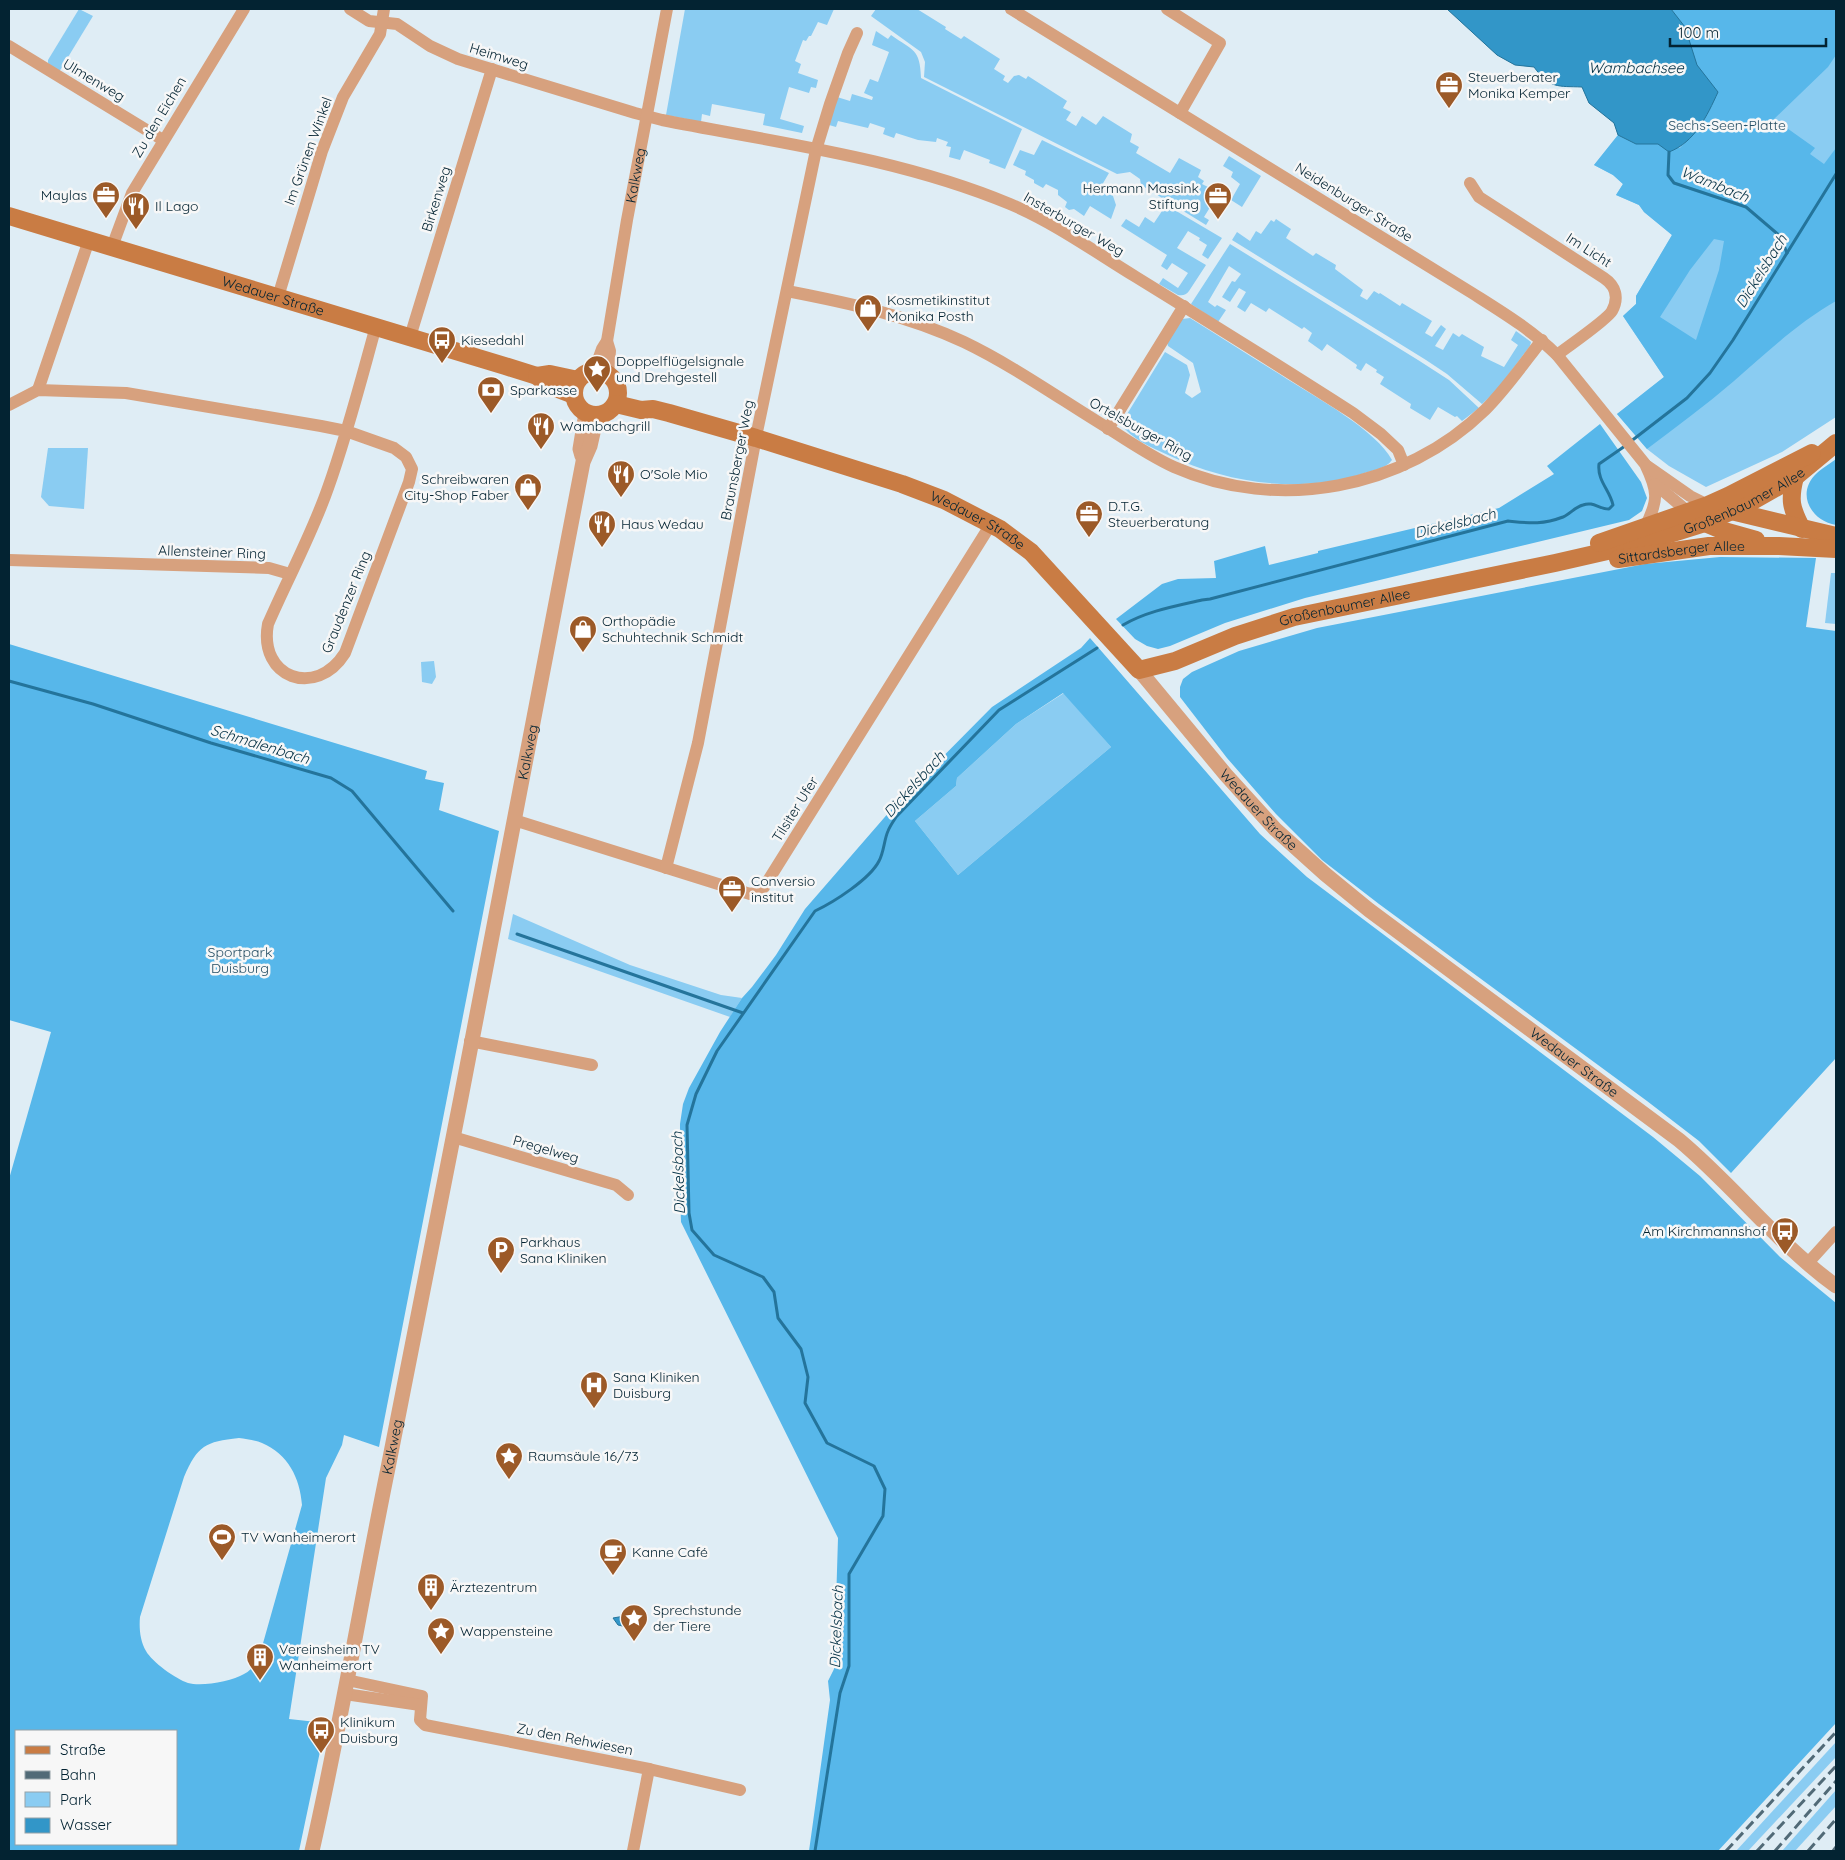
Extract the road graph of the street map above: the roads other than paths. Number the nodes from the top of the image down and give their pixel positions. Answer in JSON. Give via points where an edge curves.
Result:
{"nodes":[{"id":1,"x":244,"y":9,"type":"edge"},
{"id":2,"x":350,"y":9,"type":"edge"},
{"id":3,"x":384,"y":9,"type":"edge"},
{"id":4,"x":667,"y":9,"type":"edge"},
{"id":5,"x":1011,"y":9,"type":"edge"},
{"id":6,"x":1166,"y":9,"type":"edge"},
{"id":7,"x":382,"y":22,"type":"junction"},
{"id":8,"x":856,"y":33,"type":"dead end"},
{"id":9,"x":9,"y":46,"type":"edge"},
{"id":10,"x":492,"y":69,"type":"junction"},
{"id":11,"x":1180,"y":113,"type":"junction"},
{"id":12,"x":647,"y":116,"type":"junction"},
{"id":13,"x":163,"y":140,"type":"junction"},
{"id":14,"x":816,"y":150,"type":"junction"},
{"id":15,"x":1470,"y":183,"type":"dead end"},
{"id":16,"x":9,"y":216,"type":"edge"},
{"id":17,"x":89,"y":240,"type":"junction"},
{"id":18,"x":112,"y":247,"type":"junction"},
{"id":19,"x":787,"y":291,"type":"junction"},
{"id":20,"x":278,"y":297,"type":"junction"},
{"id":21,"x":1184,"y":306,"type":"junction"},
{"id":22,"x":376,"y":326,"type":"junction"},
{"id":23,"x":410,"y":337,"type":"junction"},
{"id":24,"x":1542,"y":340,"type":"junction"},
{"id":25,"x":1557,"y":355,"type":"junction"},
{"id":26,"x":601,"y":372,"type":"junction"},
{"id":27,"x":576,"y":388,"type":"junction"},
{"id":28,"x":38,"y":390,"type":"junction"},
{"id":29,"x":617,"y":398,"type":"junction"},
{"id":30,"x":9,"y":405,"type":"edge"},
{"id":31,"x":592,"y":414,"type":"junction"},
{"id":32,"x":1108,"y":429,"type":"junction"},
{"id":33,"x":346,"y":431,"type":"junction"},
{"id":34,"x":756,"y":438,"type":"junction"},
{"id":35,"x":1836,"y":442,"type":"edge"},
{"id":36,"x":1645,"y":464,"type":"junction"},
{"id":37,"x":1404,"y":465,"type":"junction"},
{"id":38,"x":1795,"y":477,"type":"junction"},
{"id":39,"x":1655,"y":484,"type":"junction"},
{"id":40,"x":1708,"y":505,"type":"junction"},
{"id":41,"x":1732,"y":511,"type":"junction"},
{"id":42,"x":1688,"y":512,"type":"junction"},
{"id":43,"x":1705,"y":523,"type":"junction"},
{"id":44,"x":991,"y":524,"type":"junction"},
{"id":45,"x":1645,"y":528,"type":"junction"},
{"id":46,"x":1802,"y":529,"type":"junction"},
{"id":47,"x":1836,"y":536,"type":"edge"},
{"id":48,"x":1778,"y":546,"type":"junction"},
{"id":49,"x":1836,"y":549,"type":"edge"},
{"id":50,"x":9,"y":560,"type":"edge"},
{"id":51,"x":1555,"y":563,"type":"junction"},
{"id":52,"x":290,"y":574,"type":"junction"},
{"id":53,"x":1139,"y":670,"type":"junction"},
{"id":54,"x":514,"y":820,"type":"junction"},
{"id":55,"x":666,"y":868,"type":"junction"},
{"id":56,"x":470,"y":1041,"type":"junction"},
{"id":57,"x":592,"y":1065,"type":"dead end"},
{"id":58,"x":453,"y":1137,"type":"junction"},
{"id":59,"x":628,"y":1195,"type":"dead end"},
{"id":60,"x":1836,"y":1232,"type":"edge"},
{"id":61,"x":1807,"y":1264,"type":"junction"},
{"id":62,"x":1836,"y":1286,"type":"edge"},
{"id":63,"x":346,"y":1687,"type":"junction"},
{"id":64,"x":649,"y":1769,"type":"junction"},
{"id":65,"x":740,"y":1790,"type":"dead end"},
{"id":66,"x":312,"y":1851,"type":"edge"},
{"id":67,"x":633,"y":1851,"type":"edge"}],
"edges":[{"from":1,"to":13,"type":"street","name":"Zu den Eichen"},
{"from":2,"to":7,"type":"street","name":"Heimweg","via":[[369,20]]},
{"from":3,"to":7,"type":"street","name":"Im Grünen Winkel"},
{"from":4,"to":12,"type":"street","name":"Kalkweg"},
{"from":5,"to":11,"type":"street","name":"Neidenburger Straße"},
{"from":6,"to":11,"type":"street","via":[[1220,43]]},
{"from":7,"to":10,"type":"street","name":"Heimweg","via":[[397,24],[430,46],[458,59]]},
{"from":7,"to":20,"type":"street","name":"Im Grünen Winkel","via":[[380,34],[343,97],[332,125],[307,196]]},
{"from":8,"to":14,"type":"street","name":"Braunsberger Weg"},
{"from":9,"to":13,"type":"street","name":"Ulmenweg"},
{"from":10,"to":12,"type":"street","name":"Heimweg"},
{"from":10,"to":23,"type":"street","name":"Birkenweg"},
{"from":11,"to":24,"type":"street","name":"Neidenburger Straße","via":[[1485,301]]},
{"from":12,"to":14,"type":"street","name":"Insterburger Weg"},
{"from":12,"to":26,"type":"street","name":"Kalkweg","via":[[607,341],[610,351]]},
{"from":13,"to":18,"type":"street","name":"Zu den Eichen","via":[[132,193]]},
{"from":14,"to":19,"type":"street","name":"Braunsberger Weg"},
{"from":14,"to":21,"type":"street","name":"Insterburger Weg","via":[[901,167],[962,185],[1012,205],[1050,224]]},
{"from":15,"to":25,"type":"street","name":"Im Licht","via":[[1479,197],[1612,284],[1616,293],[1612,311]]},
{"from":16,"to":17,"type":"main road","name":"Wedauer Straße"},
{"from":17,"to":18,"type":"main road","name":"Wedauer Straße"},
{"from":17,"to":28,"type":"street"},
{"from":18,"to":20,"type":"main road","name":"Wedauer Straße"},
{"from":19,"to":32,"type":"street","name":"Ortelsburger Ring","via":[[895,314],[936,330],[994,359]]},
{"from":19,"to":34,"type":"street","name":"Braunsberger Weg"},
{"from":20,"to":22,"type":"main road","name":"Wedauer Straße"},
{"from":21,"to":32,"type":"street"},
{"from":21,"to":37,"type":"street","name":"Insterburger Weg","via":[[1374,428],[1398,450]]},
{"from":22,"to":23,"type":"main road","name":"Wedauer Straße"},
{"from":22,"to":33,"type":"street"},
{"from":23,"to":27,"type":"main road","name":"Wedauer Straße","via":[[537,376],[550,374]]},
{"from":24,"to":25,"type":"street","name":"Neidenburger Straße"},
{"from":24,"to":37,"type":"street","name":"Ortelsburger Ring","via":[[1484,410],[1450,439]]},
{"from":25,"to":36,"type":"street","name":"Neidenburger Straße"},
{"from":26,"to":27,"type":"main road","via":[[585,374]]},
{"from":26,"to":29,"type":"main road","via":[[616,381]]},
{"from":27,"to":31,"type":"main road","via":[[578,405]]},
{"from":28,"to":30,"type":"street"},
{"from":28,"to":33,"type":"street","via":[[126,393]]},
{"from":29,"to":31,"type":"main road","via":[[608,412]]},
{"from":29,"to":34,"type":"main road","name":"Wedauer Straße","via":[[641,410],[652,409]]},
{"from":31,"to":54,"type":"street","name":"Kalkweg","via":[[580,449],[583,462]]},
{"from":32,"to":37,"type":"street","name":"Ortelsburger Ring","via":[[1173,466],[1203,478],[1256,490],[1306,490],[1333,486],[1359,481]]},
{"from":33,"to":52,"type":"street","via":[[328,488]]},
{"from":33,"to":52,"type":"street","name":"Graudenzer Ring","via":[[394,448],[406,457],[412,469],[345,653],[338,664],[314,677],[298,678],[282,670],[272,659],[266,644],[268,624]]},
{"from":34,"to":44,"type":"main road","name":"Wedauer Straße","via":[[902,484],[944,500]]},
{"from":34,"to":55,"type":"street","name":"Braunsberger Weg","via":[[697,747]]},
{"from":35,"to":38,"type":"main road","name":"Großenbaumer Allee"},
{"from":35,"to":40,"type":"main road","name":"Großenbaumer Allee"},
{"from":36,"to":39,"type":"street","name":"Neidenburger Straße"},
{"from":36,"to":40,"type":"street","name":"Neidenburger Straße"},
{"from":38,"to":41,"type":"main road","name":"Großenbaumer Allee"},
{"from":38,"to":46,"type":"main road","via":[[1790,496]]},
{"from":39,"to":42,"type":"street","name":"Neidenburger Straße"},
{"from":39,"to":45,"type":"street","via":[[1652,513]]},
{"from":40,"to":41,"type":"main road"},
{"from":40,"to":42,"type":"main road","name":"Großenbaumer Allee"},
{"from":41,"to":43,"type":"main road","name":"Großenbaumer Allee"},
{"from":41,"to":46,"type":"main road"},
{"from":42,"to":43,"type":"street","name":"Neidenburger Straße"},
{"from":42,"to":45,"type":"main road","name":"Großenbaumer Allee"},
{"from":43,"to":48,"type":"main road","name":"Sittardsberger Allee"},
{"from":43,"to":51,"type":"main road","name":"Großenbaumer Allee","via":[[1625,547]]},
{"from":44,"to":53,"type":"main road","name":"Wedauer Straße","via":[[1030,552]]},
{"from":44,"to":55,"type":"street","name":"Tilsiter Ufer","via":[[764,887],[750,894]]},
{"from":45,"to":51,"type":"main road","name":"Großenbaumer Allee","via":[[1600,542]]},
{"from":46,"to":47,"type":"main road"},
{"from":48,"to":49,"type":"main road","name":"Sittardsberger Allee"},
{"from":48,"to":51,"type":"main road","name":"Sittardsberger Allee","via":[[1709,546],[1582,564]]},
{"from":50,"to":52,"type":"street","name":"Allensteiner Ring","via":[[269,568]]},
{"from":51,"to":53,"type":"main road","name":"Großenbaumer Allee","via":[[1294,617],[1235,636],[1175,661]]},
{"from":53,"to":61,"type":"street","name":"Wedauer Straße","via":[[1226,775],[1275,829],[1318,868],[1369,910],[1679,1140]]},
{"from":54,"to":55,"type":"street","name":"Tilsiter Ufer"},
{"from":54,"to":56,"type":"street","name":"Kalkweg"},
{"from":56,"to":57,"type":"street"},
{"from":56,"to":58,"type":"street","name":"Kalkweg"},
{"from":58,"to":59,"type":"street","name":"Pregelweg","via":[[616,1185]]},
{"from":58,"to":63,"type":"street","name":"Kalkweg"},
{"from":60,"to":61,"type":"street"},
{"from":61,"to":62,"type":"street","name":"Wedauer Straße"},
{"from":63,"to":64,"type":"street","name":"Zu den Rehwiesen","via":[[421,1700],[420,1720],[425,1725]]},
{"from":63,"to":66,"type":"street","name":"Kalkweg"},
{"from":64,"to":65,"type":"street","name":"Zu den Rehwiesen"},
{"from":64,"to":67,"type":"street"}]}
